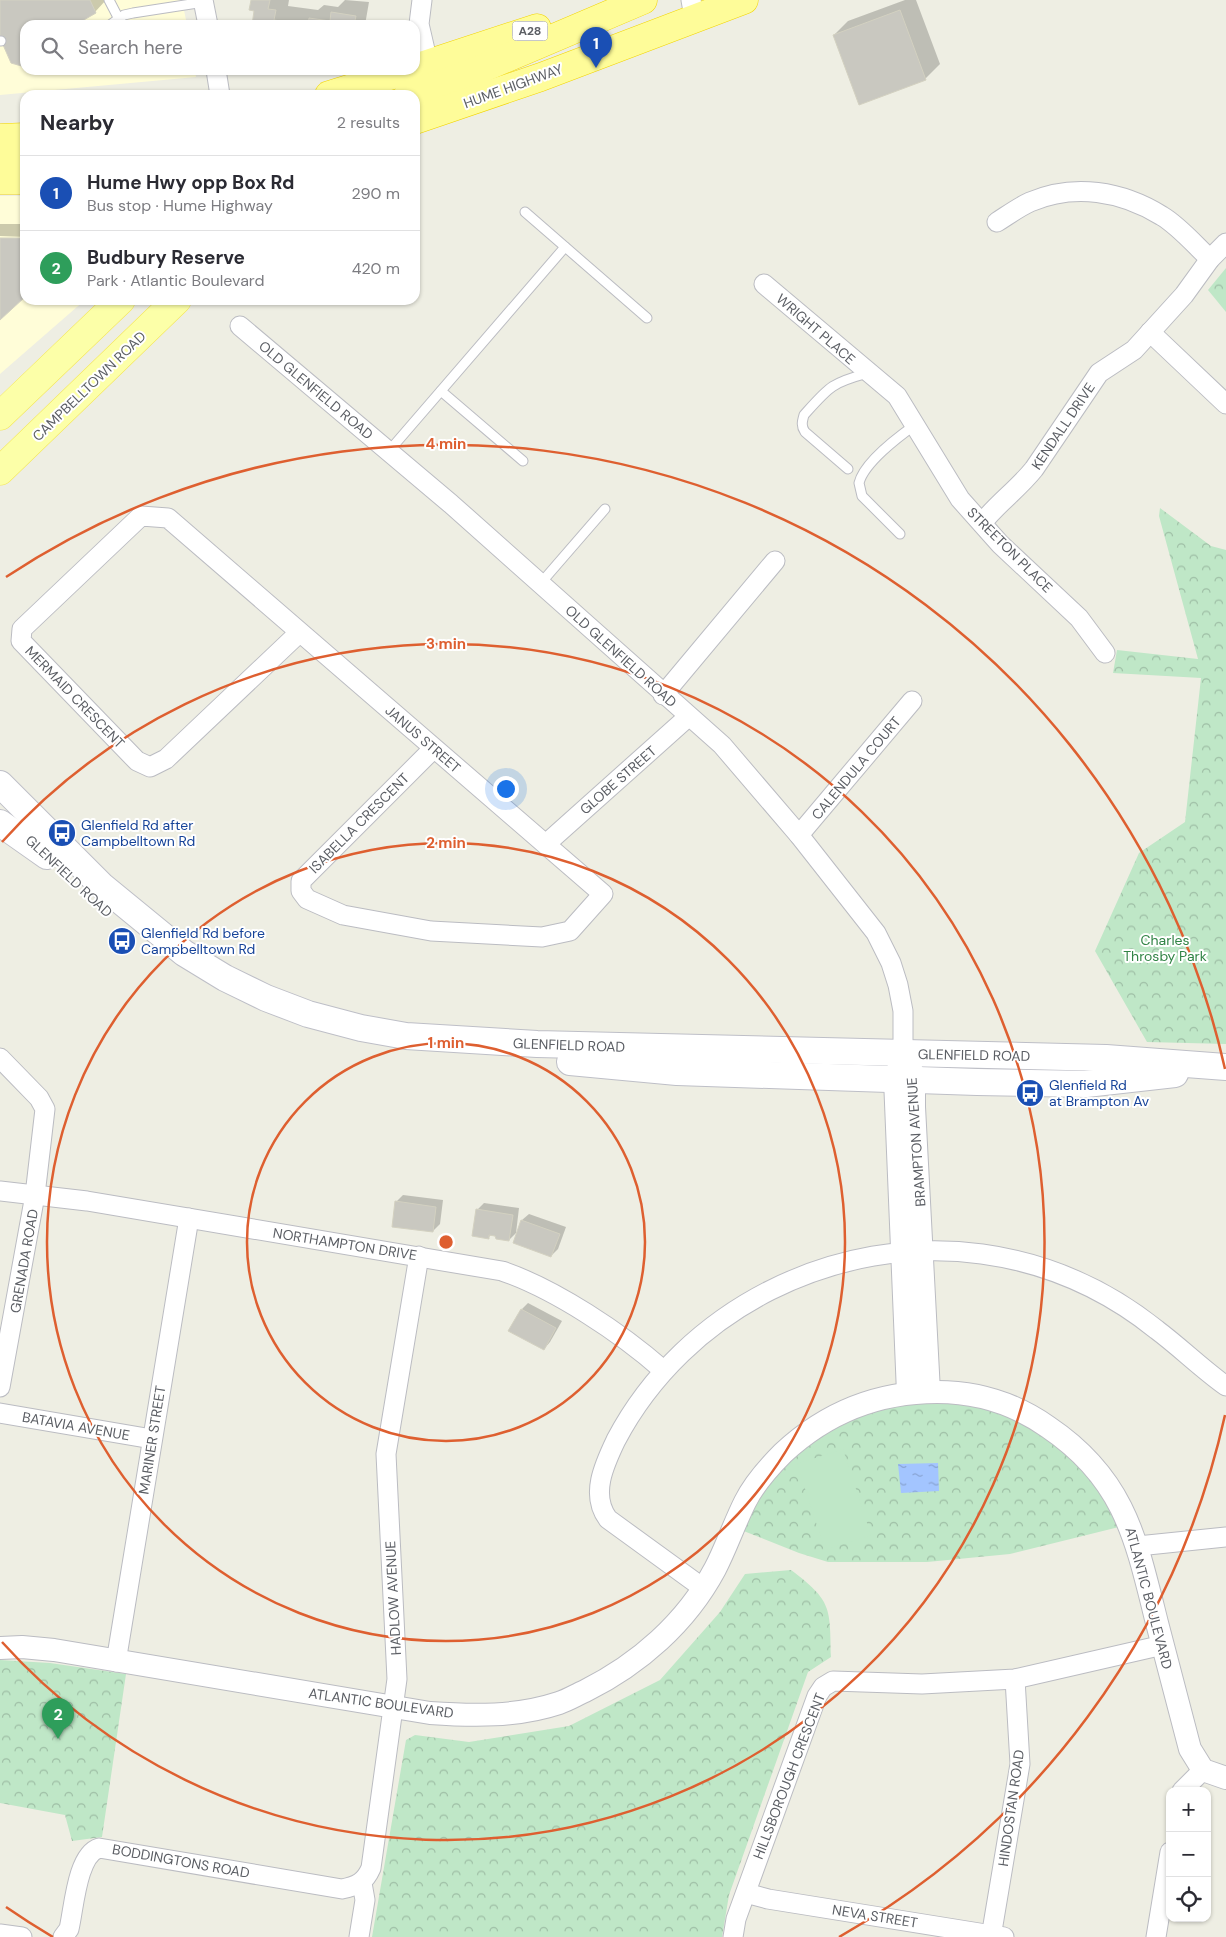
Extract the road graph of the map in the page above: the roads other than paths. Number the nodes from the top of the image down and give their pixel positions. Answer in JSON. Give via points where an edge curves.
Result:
{"nodes":[{"id":1,"x":109,"y":0,"type":"edge"},
{"id":2,"x":422,"y":0,"type":"edge"},
{"id":3,"x":633,"y":0,"type":"edge"},
{"id":4,"x":643,"y":0,"type":"edge"},
{"id":5,"x":744,"y":0,"type":"edge"},
{"id":6,"x":204,"y":1,"type":"edge"},
{"id":7,"x":693,"y":8,"type":"edge"},
{"id":8,"x":116,"y":20,"type":"edge"},
{"id":9,"x":122,"y":20,"type":"edge"},
{"id":10,"x":207,"y":20,"type":"edge"},
{"id":11,"x":420,"y":20,"type":"edge"},
{"id":12,"x":420,"y":66,"type":"edge"},
{"id":13,"x":217,"y":75,"type":"edge"},
{"id":14,"x":392,"y":75,"type":"edge"},
{"id":15,"x":219,"y":90,"type":"edge"},
{"id":16,"x":345,"y":90,"type":"edge"},
{"id":17,"x":420,"y":91,"type":"edge"},
{"id":18,"x":451,"y":108,"type":"junction"},
{"id":19,"x":420,"y":118,"type":"edge"},
{"id":20,"x":420,"y":127,"type":"edge"},
{"id":21,"x":20,"y":137,"type":"edge"},
{"id":22,"x":0,"y":138,"type":"edge"},
{"id":23,"x":0,"y":159,"type":"edge"},
{"id":24,"x":20,"y":159,"type":"edge"},
{"id":25,"x":0,"y":180,"type":"edge"},
{"id":26,"x":20,"y":180,"type":"edge"},
{"id":27,"x":525,"y":212,"type":"dead end"},
{"id":28,"x":998,"y":222,"type":"dead end"},
{"id":29,"x":1226,"y":243,"type":"edge"},
{"id":30,"x":565,"y":247,"type":"junction"},
{"id":31,"x":1210,"y":259,"type":"junction"},
{"id":32,"x":764,"y":284,"type":"dead end"},
{"id":33,"x":116,"y":305,"type":"edge"},
{"id":34,"x":172,"y":305,"type":"edge"},
{"id":35,"x":646,"y":318,"type":"dead end"},
{"id":36,"x":240,"y":326,"type":"dead end"},
{"id":37,"x":1150,"y":332,"type":"junction"},
{"id":38,"x":868,"y":373,"type":"junction"},
{"id":39,"x":440,"y":392,"type":"junction"},
{"id":40,"x":1226,"y":404,"type":"edge"},
{"id":41,"x":0,"y":416,"type":"edge"},
{"id":42,"x":915,"y":425,"type":"junction"},
{"id":43,"x":389,"y":452,"type":"junction"},
{"id":44,"x":523,"y":461,"type":"dead end"},
{"id":45,"x":848,"y":469,"type":"dead end"},
{"id":46,"x":0,"y":471,"type":"edge"},
{"id":47,"x":605,"y":509,"type":"dead end"},
{"id":48,"x":982,"y":523,"type":"junction"},
{"id":49,"x":900,"y":534,"type":"dead end"},
{"id":50,"x":775,"y":561,"type":"dead end"},
{"id":51,"x":540,"y":584,"type":"junction"},
{"id":52,"x":300,"y":632,"type":"junction"},
{"id":53,"x":1105,"y":653,"type":"dead end"},
{"id":54,"x":663,"y":695,"type":"junction"},
{"id":55,"x":912,"y":701,"type":"dead end"},
{"id":56,"x":688,"y":718,"type":"junction"},
{"id":57,"x":434,"y":748,"type":"junction"},
{"id":58,"x":0,"y":784,"type":"edge"},
{"id":59,"x":0,"y":810,"type":"edge"},
{"id":60,"x":0,"y":823,"type":"edge"},
{"id":61,"x":799,"y":835,"type":"junction"},
{"id":62,"x":548,"y":843,"type":"junction"},
{"id":63,"x":46,"y":856,"type":"junction"},
{"id":64,"x":903,"y":1054,"type":"junction"},
{"id":65,"x":0,"y":1058,"type":"edge"},
{"id":66,"x":1223,"y":1067,"type":"edge"},
{"id":67,"x":904,"y":1079,"type":"junction"},
{"id":68,"x":0,"y":1191,"type":"edge"},
{"id":69,"x":35,"y":1195,"type":"junction"},
{"id":70,"x":189,"y":1218,"type":"junction"},
{"id":71,"x":912,"y":1251,"type":"junction"},
{"id":72,"x":419,"y":1256,"type":"junction"},
{"id":73,"x":663,"y":1370,"type":"junction"},
{"id":74,"x":1226,"y":1386,"type":"edge"},
{"id":75,"x":0,"y":1387,"type":"edge"},
{"id":76,"x":919,"y":1393,"type":"junction"},
{"id":77,"x":0,"y":1413,"type":"edge"},
{"id":78,"x":152,"y":1439,"type":"junction"},
{"id":79,"x":1226,"y":1537,"type":"edge"},
{"id":80,"x":1138,"y":1546,"type":"junction"},
{"id":81,"x":703,"y":1588,"type":"junction"},
{"id":82,"x":1163,"y":1646,"type":"junction"},
{"id":83,"x":0,"y":1648,"type":"edge"},
{"id":84,"x":116,"y":1662,"type":"junction"},
{"id":85,"x":1015,"y":1679,"type":"junction"},
{"id":86,"x":394,"y":1707,"type":"junction"},
{"id":87,"x":1202,"y":1770,"type":"junction"},
{"id":88,"x":1226,"y":1778,"type":"edge"},
{"id":89,"x":1186,"y":1787,"type":"edge"},
{"id":90,"x":1166,"y":1876,"type":"edge"},
{"id":91,"x":362,"y":1883,"type":"junction"},
{"id":92,"x":746,"y":1893,"type":"junction"},
{"id":93,"x":0,"y":1934,"type":"edge"},
{"id":94,"x":995,"y":1936,"type":"edge"},
{"id":95,"x":22,"y":1937,"type":"edge"},
{"id":96,"x":63,"y":1937,"type":"edge"},
{"id":97,"x":359,"y":1937,"type":"edge"},
{"id":98,"x":733,"y":1937,"type":"edge"},
{"id":99,"x":1156,"y":1937,"type":"edge"}],
"edges":[{"from":1,"to":8,"type":"lane"},
{"from":2,"to":11,"type":"street"},
{"from":3,"to":12,"type":"highway","number":"A28"},
{"from":4,"to":17,"type":"highway","via":[[469,74]]},
{"from":5,"to":7,"type":"highway","name":"HUME HIGHWAY"},
{"from":6,"to":9,"type":"lane","via":[[133,13]]},
{"from":6,"to":10,"type":"street"},
{"from":7,"to":18,"type":"highway","name":"HUME HIGHWAY","via":[[540,77]]},
{"from":13,"to":15,"type":"street"},
{"from":14,"to":16,"type":"highway","number":"A28"},
{"from":18,"to":19,"type":"highway"},
{"from":18,"to":20,"type":"highway"},
{"from":21,"to":22,"type":"highway"},
{"from":23,"to":24,"type":"highway"},
{"from":25,"to":26,"type":"highway"},
{"from":27,"to":30,"type":"lane"},
{"from":28,"to":31,"type":"street","via":[[1048,195],[1106,192],[1163,216]]},
{"from":29,"to":31,"type":"street","name":"KENDALL DRIVE"},
{"from":30,"to":35,"type":"lane"},
{"from":30,"to":39,"type":"lane"},
{"from":31,"to":37,"type":"street","name":"KENDALL DRIVE","via":[[1184,295]]},
{"from":32,"to":38,"type":"street","name":"WRIGHT PLACE"},
{"from":33,"to":41,"type":"main road"},
{"from":34,"to":46,"type":"main road","name":"CAMPBELLTOWN ROAD"},
{"from":36,"to":43,"type":"street","name":"OLD GLENFIELD ROAD"},
{"from":37,"to":40,"type":"street"},
{"from":37,"to":48,"type":"street","name":"KENDALL DRIVE","via":[[1134,350],[1099,374],[1024,482],[997,504]]},
{"from":38,"to":42,"type":"street","name":"STREETON PLACE","via":[[897,396]]},
{"from":38,"to":45,"type":"lane","via":[[832,385],[802,420],[805,432]]},
{"from":39,"to":43,"type":"lane"},
{"from":39,"to":44,"type":"lane"},
{"from":42,"to":48,"type":"street","name":"STREETON PLACE","via":[[946,479]]},
{"from":42,"to":49,"type":"lane","via":[[865,470],[859,483],[862,496]]},
{"from":43,"to":51,"type":"street","name":"OLD GLENFIELD ROAD"},
{"from":47,"to":51,"type":"lane"},
{"from":48,"to":53,"type":"street","name":"STREETON PLACE","via":[[1079,618]]},
{"from":50,"to":54,"type":"street"},
{"from":51,"to":54,"type":"street","name":"OLD GLENFIELD ROAD"},
{"from":52,"to":52,"type":"street","name":"MERMAID CRESCENT","via":[[168,518],[150,515],[141,516],[22,629],[21,641],[137,761],[150,767],[166,759]]},
{"from":52,"to":57,"type":"street","name":"JANUS STREET"},
{"from":54,"to":56,"type":"street","name":"OLD GLENFIELD ROAD"},
{"from":55,"to":61,"type":"street","name":"CALENDULA COURT"},
{"from":56,"to":61,"type":"street","name":"OLD GLENFIELD ROAD","via":[[722,745]]},
{"from":56,"to":62,"type":"street","name":"GLOBE STREET"},
{"from":57,"to":62,"type":"street","name":"JANUS STREET"},
{"from":57,"to":62,"type":"street","name":"ISABELLA CRESCENT","via":[[301,881],[301,890],[307,899],[343,915],[431,931],[542,937],[562,934],[570,931],[603,894]]},
{"from":58,"to":64,"type":"main road","name":"GLENFIELD ROAD","via":[[101,885],[184,952],[225,978],[308,1014],[361,1028],[425,1038]]},
{"from":59,"to":63,"type":"main road","name":"GLENFIELD ROAD"},
{"from":60,"to":63,"type":"main road"},
{"from":61,"to":64,"type":"street","name":"OLD GLENFIELD ROAD","via":[[876,933],[891,963],[903,1011]]},
{"from":63,"to":67,"type":"main road","name":"GLENFIELD ROAD","via":[[154,952],[212,991],[290,1026],[354,1044],[437,1056],[589,1063],[677,1072]]},
{"from":64,"to":66,"type":"main road","name":"GLENFIELD ROAD","via":[[1106,1058]]},
{"from":64,"to":67,"type":"street","name":"BRAMPTON AVENUE","via":[[914,1075]]},
{"from":65,"to":69,"type":"street","name":"GRENADA ROAD","via":[[39,1098],[45,1109]]},
{"from":66,"to":67,"type":"main road","name":"GLENFIELD ROAD","via":[[1086,1084]]},
{"from":67,"to":71,"type":"street","name":"BRAMPTON AVENUE"},
{"from":68,"to":69,"type":"street","name":"NORTHAMPTON DRIVE"},
{"from":69,"to":70,"type":"street","name":"NORTHAMPTON DRIVE"},
{"from":69,"to":75,"type":"street","name":"GRENADA ROAD"},
{"from":70,"to":72,"type":"street","name":"NORTHAMPTON DRIVE"},
{"from":70,"to":78,"type":"street","name":"MARINER STREET"},
{"from":71,"to":73,"type":"street","via":[[860,1257],[814,1270],[768,1292],[705,1333]]},
{"from":71,"to":74,"type":"street","via":[[967,1252],[1024,1262],[1085,1284],[1141,1318]]},
{"from":71,"to":76,"type":"street","name":"BRAMPTON AVENUE"},
{"from":72,"to":73,"type":"street","name":"NORTHAMPTON DRIVE","via":[[502,1271],[529,1281],[551,1292]]},
{"from":72,"to":86,"type":"street","name":"HADLOW AVENUE","via":[[386,1454],[398,1680]]},
{"from":73,"to":81,"type":"street","via":[[636,1407],[612,1449],[601,1477],[599,1504],[615,1525]]},
{"from":76,"to":80,"type":"street","name":"ATLANTIC BOULEVARD","via":[[956,1392],[1001,1401],[1064,1437],[1099,1471],[1124,1512]]},
{"from":76,"to":81,"type":"street","name":"ATLANTIC BOULEVARD","via":[[890,1395],[844,1411],[786,1451],[746,1499],[715,1569]]},
{"from":77,"to":78,"type":"street","name":"BATAVIA AVENUE"},
{"from":78,"to":84,"type":"street","name":"MARINER STREET"},
{"from":79,"to":80,"type":"street"},
{"from":80,"to":82,"type":"street","name":"ATLANTIC BOULEVARD"},
{"from":81,"to":86,"type":"street","name":"ATLANTIC BOULEVARD","via":[[670,1630],[636,1660],[599,1684],[560,1703],[510,1714],[471,1715]]},
{"from":82,"to":85,"type":"street","name":"HILLSBOROUGH CRESCENT"},
{"from":82,"to":87,"type":"street","name":"ATLANTIC BOULEVARD","via":[[1190,1749]]},
{"from":83,"to":84,"type":"street","name":"ATLANTIC BOULEVARD","via":[[54,1650]]},
{"from":84,"to":86,"type":"street","name":"ATLANTIC BOULEVARD"},
{"from":85,"to":92,"type":"street","name":"HILLSBOROUGH CRESCENT","via":[[922,1684],[833,1681],[823,1687]]},
{"from":85,"to":94,"type":"street","name":"HINDOSTAN ROAD","via":[[1020,1764]]},
{"from":86,"to":91,"type":"street","name":"HADLOW AVENUE","via":[[371,1868]]},
{"from":87,"to":88,"type":"street"},
{"from":87,"to":89,"type":"street"},
{"from":90,"to":99,"type":"street"},
{"from":91,"to":96,"type":"street","name":"BODDINGTONS ROAD","via":[[342,1889],[99,1848],[92,1850],[83,1862],[69,1929]]},
{"from":91,"to":97,"type":"street","name":"HADLOW AVENUE","via":[[364,1900]]},
{"from":92,"to":94,"type":"street","name":"NEVA STREET"},
{"from":92,"to":98,"type":"street","name":"HILLSBOROUGH CRESCENT"},
{"from":93,"to":95,"type":"street"}]}
